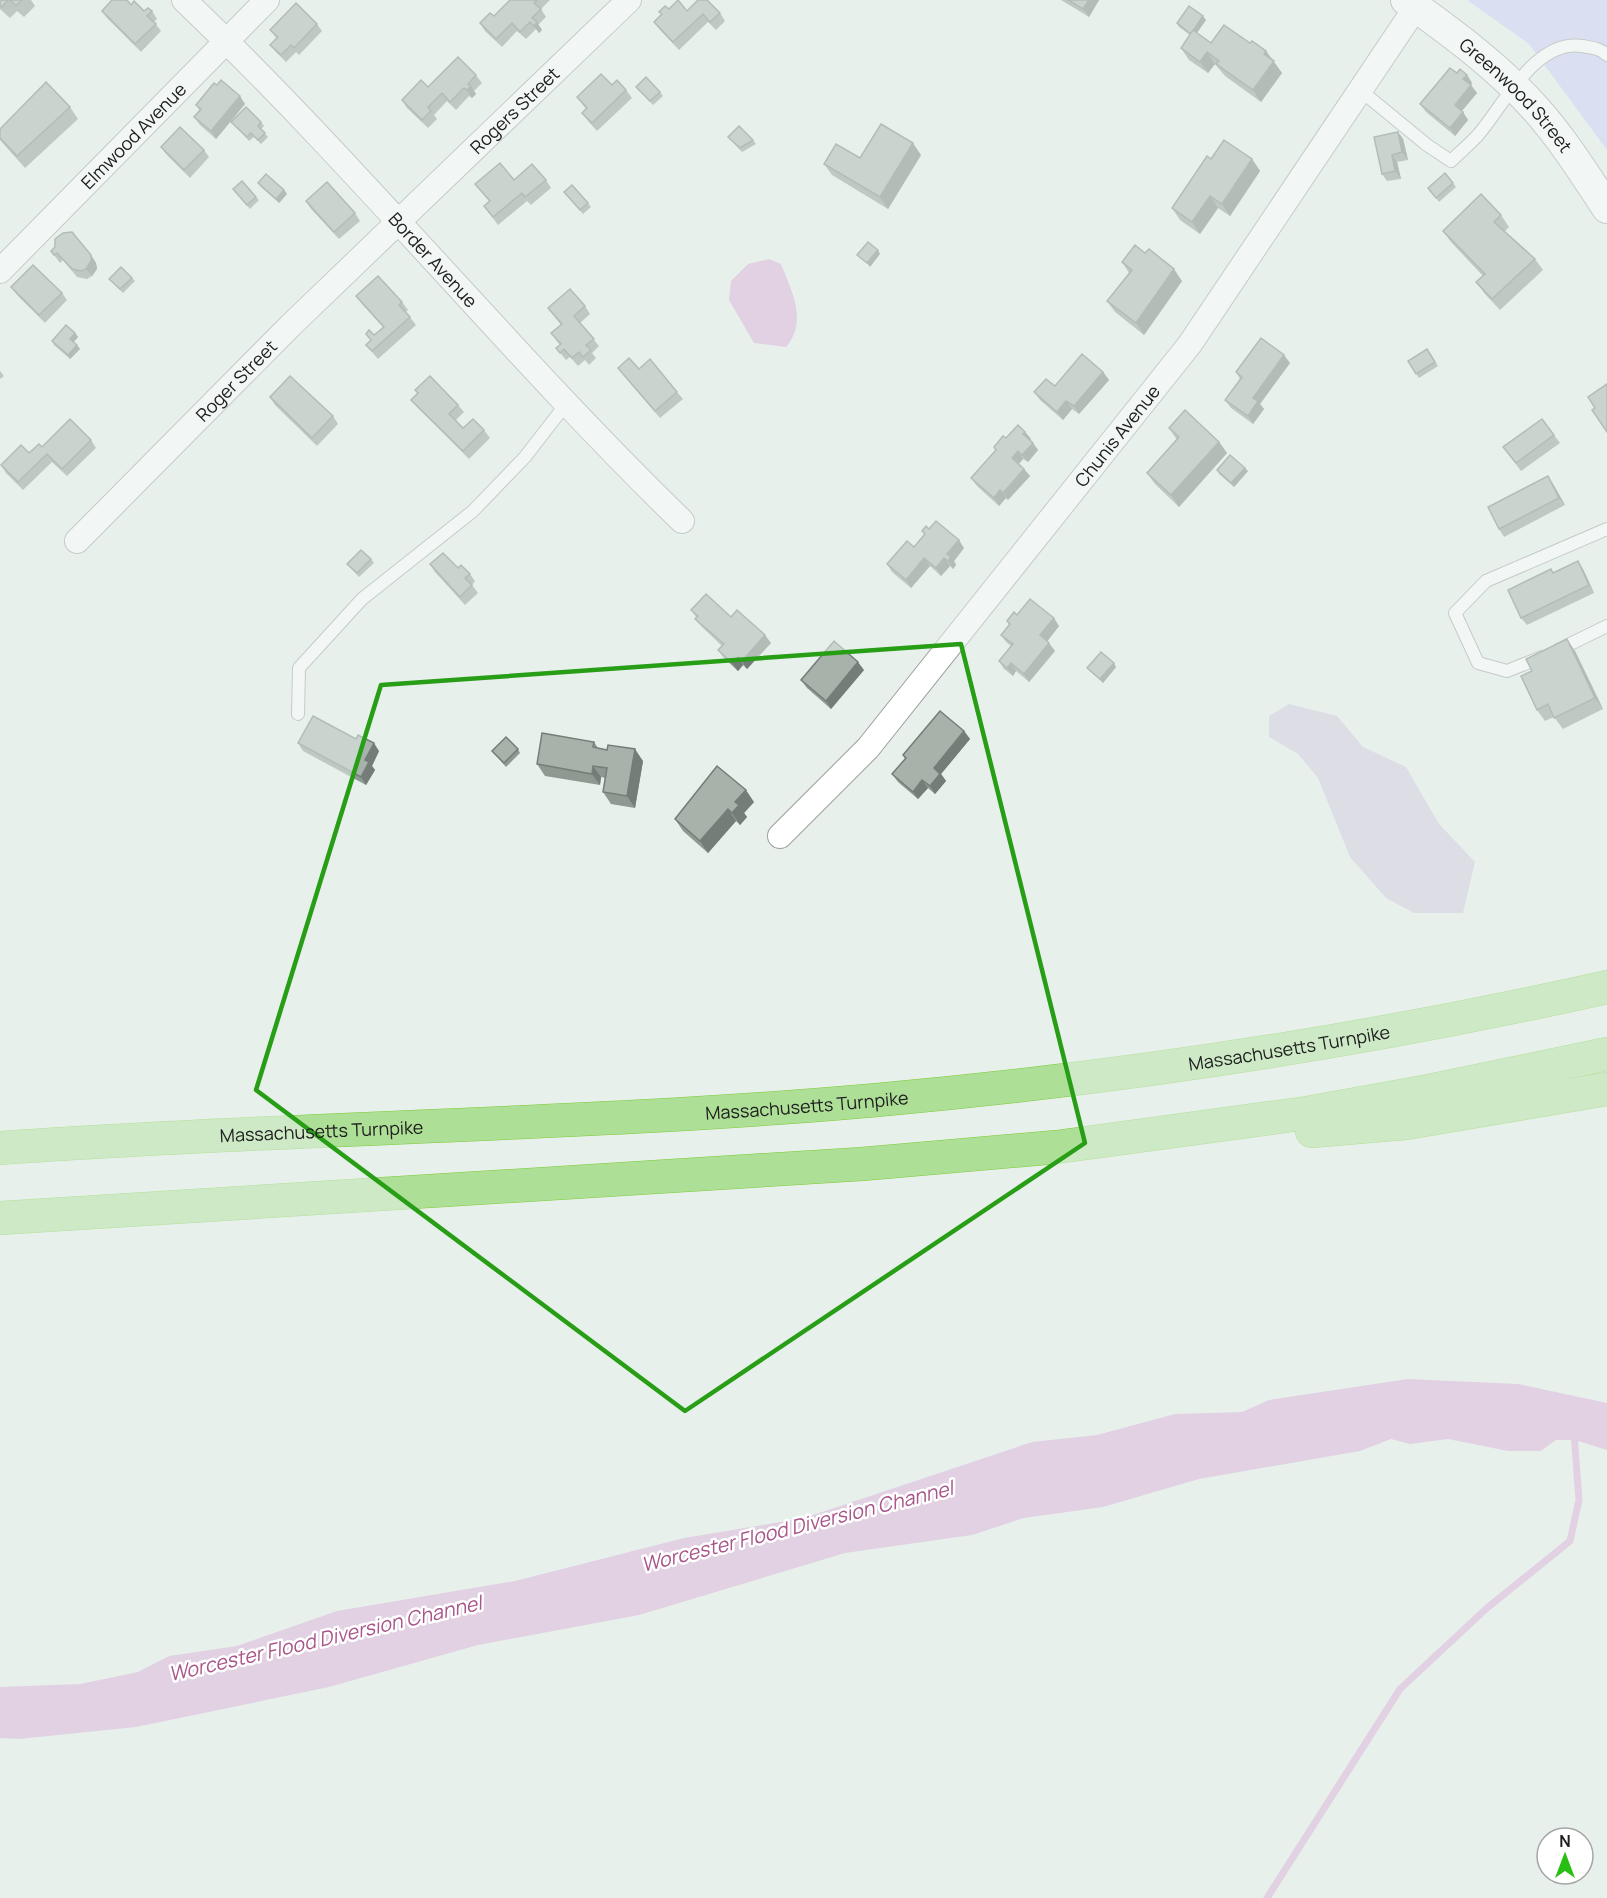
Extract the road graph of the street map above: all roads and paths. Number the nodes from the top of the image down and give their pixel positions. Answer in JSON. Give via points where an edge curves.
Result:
{"nodes":[{"id":1,"x":184,"y":0,"type":"edge"},
{"id":2,"x":267,"y":0,"type":"edge"},
{"id":3,"x":629,"y":0,"type":"edge"},
{"id":4,"x":1411,"y":3,"type":"edge"},
{"id":5,"x":226,"y":40,"type":"junction"},
{"id":6,"x":1607,"y":55,"type":"edge"},
{"id":7,"x":1514,"y":86,"type":"junction"},
{"id":8,"x":1360,"y":90,"type":"junction"},
{"id":9,"x":1607,"y":208,"type":"edge"},
{"id":10,"x":399,"y":222,"type":"junction"},
{"id":11,"x":0,"y":271,"type":"edge"},
{"id":12,"x":566,"y":404,"type":"junction"},
{"id":13,"x":682,"y":522,"type":"dead end"},
{"id":14,"x":1606,"y":533,"type":"edge"},
{"id":15,"x":77,"y":541,"type":"dead end"},
{"id":16,"x":1607,"y":626,"type":"edge"},
{"id":17,"x":298,"y":714,"type":"dead end"},
{"id":18,"x":780,"y":836,"type":"dead end"},
{"id":19,"x":1607,"y":987,"type":"edge"},
{"id":20,"x":1607,"y":1054,"type":"edge"},
{"id":21,"x":1607,"y":1089,"type":"edge"},
{"id":22,"x":1119,"y":1140,"type":"junction"},
{"id":23,"x":0,"y":1148,"type":"edge"},
{"id":24,"x":0,"y":1218,"type":"edge"}],
"edges":[{"from":1,"to":5,"type":"street","name":"Border Avenue"},
{"from":2,"to":5,"type":"street","name":"Elmwood Avenue"},
{"from":3,"to":10,"type":"street","name":"Rogers Street"},
{"from":4,"to":7,"type":"street","name":"Greenwood Street"},
{"from":4,"to":8,"type":"street","name":"Chunis Avenue"},
{"from":5,"to":10,"type":"street","name":"Border Avenue"},
{"from":5,"to":11,"type":"street","name":"Elmwood Avenue"},
{"from":6,"to":7,"type":"lane","via":[[1599,49],[1570,44],[1544,55]]},
{"from":7,"to":8,"type":"lane","via":[[1477,136],[1451,161]]},
{"from":7,"to":9,"type":"street","name":"Greenwood Street","via":[[1564,144]]},
{"from":8,"to":18,"type":"street","name":"Chunis Avenue","via":[[1190,344],[868,748]]},
{"from":10,"to":12,"type":"street","name":"Border Avenue"},
{"from":10,"to":15,"type":"street","name":"Roger Street"},
{"from":12,"to":13,"type":"street","name":"Border Avenue"},
{"from":12,"to":17,"type":"lane","via":[[525,457],[473,511],[362,599],[299,668]]},
{"from":14,"to":16,"type":"lane","via":[[1486,581],[1455,613],[1478,663],[1507,671]]},
{"from":19,"to":23,"type":"highway","name":"Massachusetts Turnpike","via":[[1480,1015],[1235,1058],[875,1100],[658,1115]]},
{"from":20,"to":22,"type":"highway","via":[[1429,1091]]},
{"from":21,"to":22,"type":"highway","via":[[1406,1123],[1248,1136]]},
{"from":22,"to":24,"type":"highway","via":[[862,1164]]}]}
